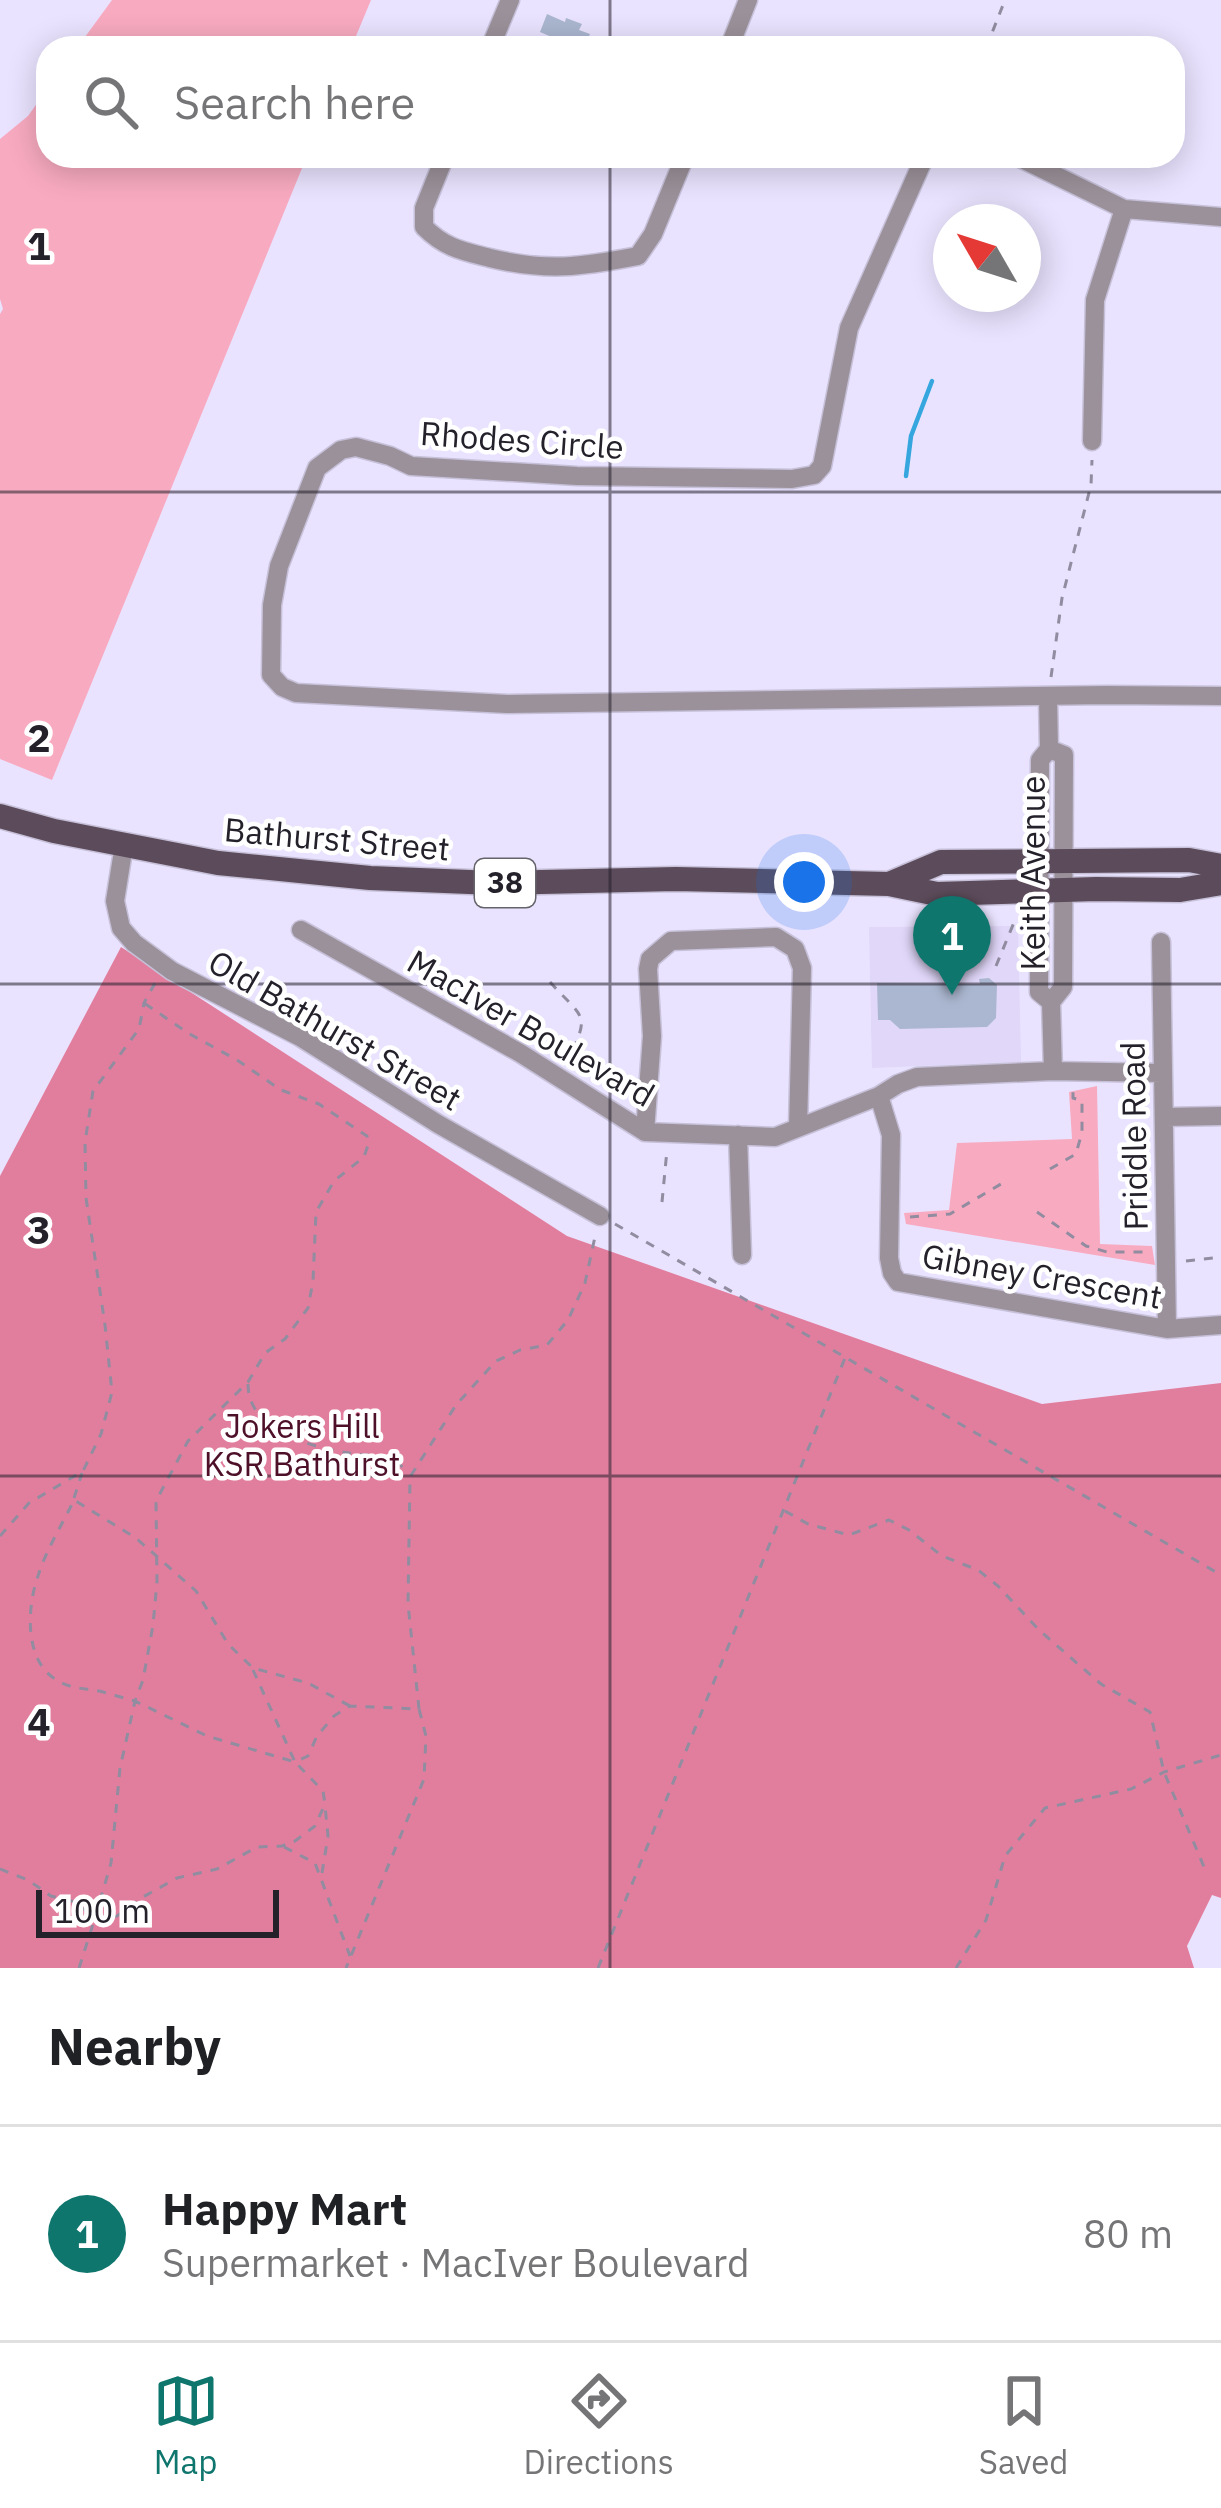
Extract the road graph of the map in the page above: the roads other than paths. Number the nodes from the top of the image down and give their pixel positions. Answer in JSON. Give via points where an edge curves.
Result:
{"nodes":[{"id":1,"x":511,"y":0,"type":"edge"},
{"id":2,"x":748,"y":0,"type":"edge"},
{"id":3,"x":495,"y":36,"type":"edge"},
{"id":4,"x":734,"y":36,"type":"edge"},
{"id":5,"x":441,"y":168,"type":"edge"},
{"id":6,"x":680,"y":168,"type":"edge"},
{"id":7,"x":920,"y":168,"type":"edge"},
{"id":8,"x":1040,"y":168,"type":"edge"},
{"id":9,"x":1124,"y":209,"type":"junction"},
{"id":10,"x":1221,"y":217,"type":"edge"},
{"id":11,"x":1092,"y":441,"type":"road end"},
{"id":12,"x":1050,"y":687,"type":"junction"},
{"id":13,"x":1221,"y":696,"type":"edge"},
{"id":14,"x":0,"y":816,"type":"edge"},
{"id":15,"x":124,"y":845,"type":"junction"},
{"id":16,"x":1051,"y":861,"type":"junction"},
{"id":17,"x":1221,"y":866,"type":"edge"},
{"id":18,"x":889,"y":884,"type":"junction"},
{"id":19,"x":1221,"y":884,"type":"edge"},
{"id":20,"x":1052,"y":891,"type":"junction"},
{"id":21,"x":302,"y":930,"type":"dead end"},
{"id":22,"x":1161,"y":942,"type":"dead end"},
{"id":23,"x":1063,"y":1071,"type":"junction"},
{"id":24,"x":1162,"y":1073,"type":"junction"},
{"id":25,"x":879,"y":1096,"type":"junction"},
{"id":26,"x":1221,"y":1116,"type":"edge"},
{"id":27,"x":1165,"y":1117,"type":"junction"},
{"id":28,"x":798,"y":1127,"type":"junction"},
{"id":29,"x":645,"y":1132,"type":"junction"},
{"id":30,"x":738,"y":1135,"type":"junction"},
{"id":31,"x":600,"y":1216,"type":"road end"},
{"id":32,"x":742,"y":1256,"type":"dead end"},
{"id":33,"x":1221,"y":1325,"type":"edge"},
{"id":34,"x":1167,"y":1329,"type":"junction"}],
"edges":[{"from":1,"to":3,"type":"street"},
{"from":2,"to":4,"type":"street"},
{"from":5,"to":6,"type":"street","via":[[424,226],[441,244],[524,266],[568,268],[638,256]]},
{"from":7,"to":12,"type":"street","name":"Rhodes Circle","via":[[848,328],[814,475],[577,476],[411,466],[356,447],[341,450],[317,468],[279,566],[271,674],[296,693],[507,704]]},
{"from":8,"to":9,"type":"street"},
{"from":9,"to":10,"type":"street"},
{"from":9,"to":11,"type":"street","via":[[1095,300]]},
{"from":12,"to":13,"type":"street"},
{"from":12,"to":16,"type":"street","name":"Keith Avenue","via":[[1049,749],[1040,760]]},
{"from":14,"to":15,"type":"main road","name":"Bathurst Street","number":"38"},
{"from":15,"to":18,"type":"main road","name":"Bathurst Street","number":"38","via":[[370,878]]},
{"from":15,"to":31,"type":"street","name":"Old Bathurst Street","via":[[116,901],[121,928],[134,943]]},
{"from":16,"to":17,"type":"main road","name":"Bathurst Street","number":"38"},
{"from":16,"to":18,"type":"main road","name":"Bathurst Street","number":"38","via":[[941,862]]},
{"from":16,"to":20,"type":"street","name":"Keith Avenue"},
{"from":18,"to":20,"type":"main road","name":"Bathurst Street","number":"38","via":[[938,894]]},
{"from":19,"to":20,"type":"main road","name":"Bathurst Street","number":"38"},
{"from":20,"to":23,"type":"street","name":"Keith Avenue","via":[[1040,992],[1051,1002]]},
{"from":21,"to":29,"type":"street","name":"MacIver Boulevard"},
{"from":22,"to":24,"type":"street","name":"Priddle Road"},
{"from":23,"to":24,"type":"street","name":"MacIver Boulevard"},
{"from":23,"to":25,"type":"street","name":"MacIver Boulevard","via":[[917,1077]]},
{"from":24,"to":27,"type":"street","name":"Priddle Road"},
{"from":25,"to":28,"type":"street","name":"MacIver Boulevard"},
{"from":25,"to":34,"type":"street","name":"Gibney Crescent","via":[[891,1135],[889,1258],[898,1282]]},
{"from":26,"to":27,"type":"street"},
{"from":27,"to":34,"type":"street","name":"Priddle Road"},
{"from":28,"to":29,"type":"street","via":[[802,968],[795,950],[776,937],[671,941],[650,958]]},
{"from":28,"to":30,"type":"street","name":"MacIver Boulevard"},
{"from":29,"to":30,"type":"street","name":"MacIver Boulevard"},
{"from":30,"to":32,"type":"street"},
{"from":33,"to":34,"type":"street","name":"Gibney Crescent"}]}
